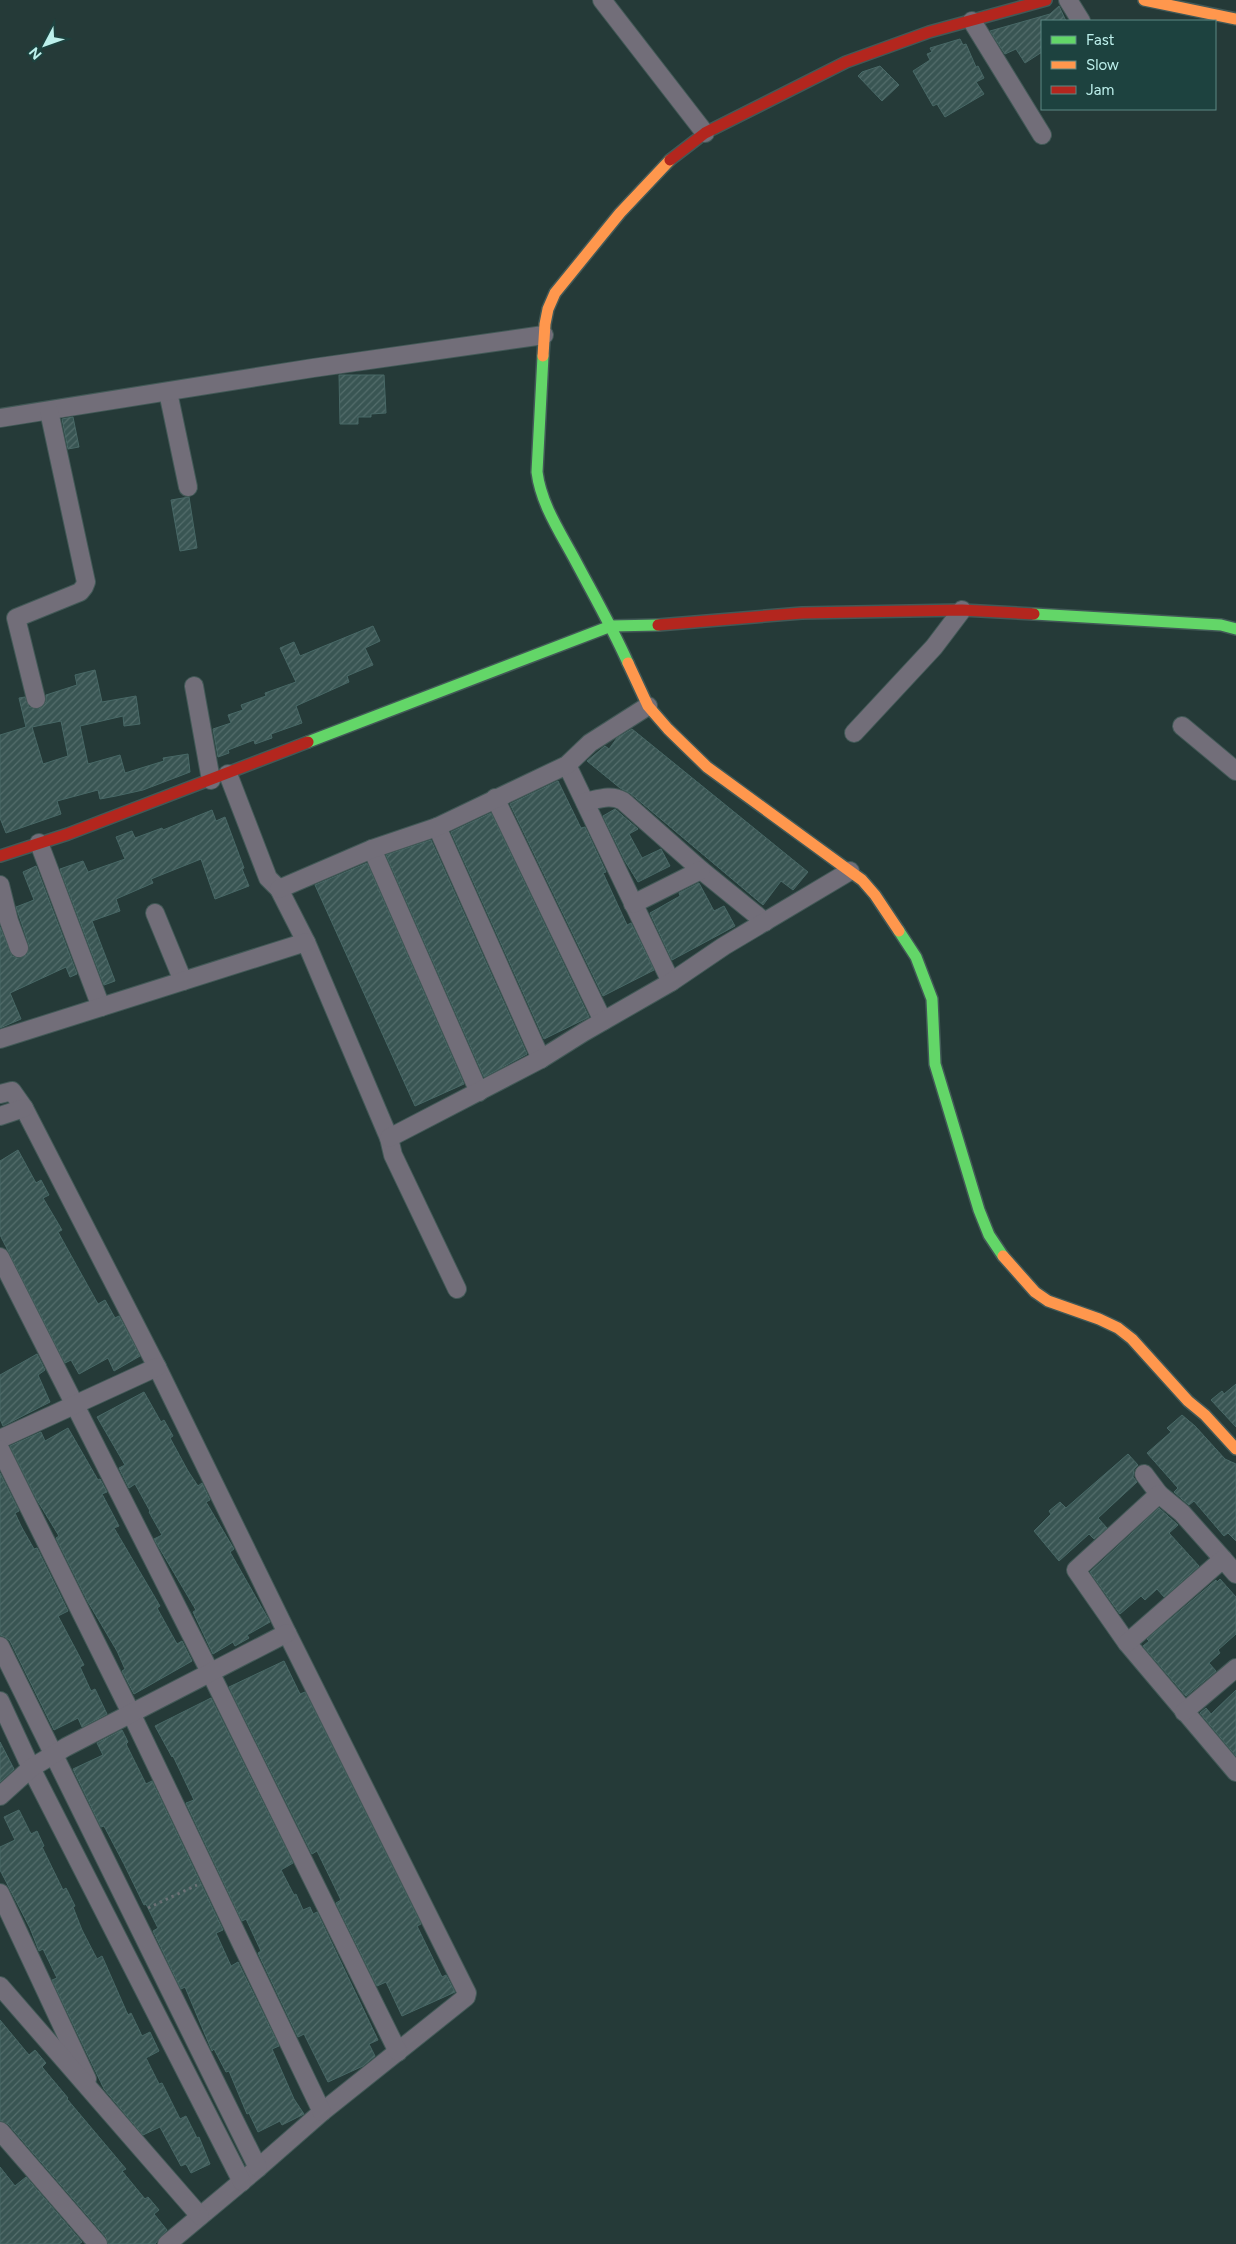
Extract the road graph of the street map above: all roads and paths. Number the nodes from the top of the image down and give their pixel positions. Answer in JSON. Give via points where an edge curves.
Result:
{"nodes":[{"id":1,"x":602,"y":0,"type":"edge"},
{"id":2,"x":1046,"y":0,"type":"edge"},
{"id":3,"x":1068,"y":0,"type":"edge"},
{"id":4,"x":1144,"y":0,"type":"edge"},
{"id":5,"x":1236,"y":19,"type":"edge"},
{"id":6,"x":1080,"y":20,"type":"edge"},
{"id":7,"x":972,"y":21,"type":"junction"},
{"id":8,"x":699,"y":125,"type":"junction"},
{"id":9,"x":1042,"y":135,"type":"dead end"},
{"id":10,"x":544,"y":335,"type":"junction"},
{"id":11,"x":168,"y":392,"type":"junction"},
{"id":12,"x":49,"y":411,"type":"junction"},
{"id":13,"x":0,"y":418,"type":"edge"},
{"id":14,"x":188,"y":487,"type":"dead end"},
{"id":15,"x":962,"y":610,"type":"junction"},
{"id":16,"x":612,"y":626,"type":"junction"},
{"id":17,"x":1236,"y":629,"type":"edge"},
{"id":18,"x":194,"y":686,"type":"dead end"},
{"id":19,"x":36,"y":699,"type":"dead end"},
{"id":20,"x":648,"y":706,"type":"junction"},
{"id":21,"x":1182,"y":726,"type":"dead end"},
{"id":22,"x":854,"y":733,"type":"dead end"},
{"id":23,"x":568,"y":765,"type":"junction"},
{"id":24,"x":1236,"y":771,"type":"edge"},
{"id":25,"x":228,"y":774,"type":"junction"},
{"id":26,"x":211,"y":780,"type":"junction"},
{"id":27,"x":496,"y":798,"type":"junction"},
{"id":28,"x":585,"y":802,"type":"junction"},
{"id":29,"x":437,"y":827,"type":"junction"},
{"id":30,"x":39,"y":843,"type":"junction"},
{"id":31,"x":372,"y":850,"type":"junction"},
{"id":32,"x":0,"y":856,"type":"edge"},
{"id":33,"x":701,"y":870,"type":"junction"},
{"id":34,"x":850,"y":871,"type":"junction"},
{"id":35,"x":0,"y":885,"type":"edge"},
{"id":36,"x":280,"y":889,"type":"junction"},
{"id":37,"x":633,"y":904,"type":"junction"},
{"id":38,"x":155,"y":913,"type":"dead end"},
{"id":39,"x":765,"y":922,"type":"junction"},
{"id":40,"x":306,"y":942,"type":"junction"},
{"id":41,"x":19,"y":948,"type":"dead end"},
{"id":42,"x":183,"y":981,"type":"junction"},
{"id":43,"x":671,"y":982,"type":"junction"},
{"id":44,"x":102,"y":1007,"type":"junction"},
{"id":45,"x":603,"y":1021,"type":"junction"},
{"id":46,"x":0,"y":1040,"type":"edge"},
{"id":47,"x":542,"y":1059,"type":"junction"},
{"id":48,"x":479,"y":1092,"type":"junction"},
{"id":49,"x":0,"y":1094,"type":"edge"},
{"id":50,"x":24,"y":1108,"type":"junction"},
{"id":51,"x":0,"y":1116,"type":"edge"},
{"id":52,"x":389,"y":1138,"type":"junction"},
{"id":53,"x":0,"y":1257,"type":"edge"},
{"id":54,"x":457,"y":1289,"type":"dead end"},
{"id":55,"x":157,"y":1367,"type":"junction"},
{"id":56,"x":75,"y":1403,"type":"junction"},
{"id":57,"x":0,"y":1439,"type":"edge"},
{"id":58,"x":1236,"y":1449,"type":"edge"},
{"id":59,"x":0,"y":1450,"type":"edge"},
{"id":60,"x":1144,"y":1474,"type":"dead end"},
{"id":61,"x":1159,"y":1494,"type":"junction"},
{"id":62,"x":1223,"y":1559,"type":"junction"},
{"id":63,"x":1236,"y":1574,"type":"edge"},
{"id":64,"x":287,"y":1633,"type":"junction"},
{"id":65,"x":1127,"y":1643,"type":"junction"},
{"id":66,"x":0,"y":1646,"type":"edge"},
{"id":67,"x":1236,"y":1668,"type":"edge"},
{"id":68,"x":211,"y":1674,"type":"junction"},
{"id":69,"x":0,"y":1701,"type":"edge"},
{"id":70,"x":1184,"y":1712,"type":"junction"},
{"id":71,"x":131,"y":1713,"type":"junction"},
{"id":72,"x":53,"y":1754,"type":"junction"},
{"id":73,"x":31,"y":1768,"type":"junction"},
{"id":74,"x":1236,"y":1772,"type":"edge"},
{"id":75,"x":0,"y":1796,"type":"edge"},
{"id":76,"x":210,"y":1878,"type":"junction"},
{"id":77,"x":0,"y":1893,"type":"edge"},
{"id":78,"x":134,"y":1916,"type":"junction"},
{"id":79,"x":0,"y":1986,"type":"edge"},
{"id":80,"x":398,"y":2052,"type":"junction"},
{"id":81,"x":97,"y":2100,"type":"junction"},
{"id":82,"x":322,"y":2112,"type":"junction"},
{"id":83,"x":0,"y":2131,"type":"edge"},
{"id":84,"x":258,"y":2168,"type":"junction"},
{"id":85,"x":242,"y":2182,"type":"junction"},
{"id":86,"x":200,"y":2216,"type":"junction"},
{"id":87,"x":98,"y":2244,"type":"edge"},
{"id":88,"x":167,"y":2244,"type":"edge"}],
"edges":[{"from":1,"to":8,"type":"street"},
{"from":2,"to":7,"type":"street"},
{"from":3,"to":6,"type":"street"},
{"from":4,"to":5,"type":"street"},
{"from":7,"to":8,"type":"street","via":[[928,32],[846,62]]},
{"from":7,"to":9,"type":"street"},
{"from":8,"to":10,"type":"street","via":[[620,213],[555,293],[548,309]]},
{"from":10,"to":11,"type":"street"},
{"from":10,"to":16,"type":"street","via":[[537,472],[539,489]]},
{"from":11,"to":12,"type":"street"},
{"from":11,"to":14,"type":"street"},
{"from":12,"to":13,"type":"street"},
{"from":12,"to":19,"type":"street","via":[[86,582],[80,592],[16,618]]},
{"from":15,"to":16,"type":"street","via":[[802,613]]},
{"from":15,"to":17,"type":"street","via":[[1212,624]]},
{"from":15,"to":22,"type":"street","via":[[934,647]]},
{"from":16,"to":20,"type":"street"},
{"from":16,"to":25,"type":"street"},
{"from":18,"to":26,"type":"street"},
{"from":20,"to":23,"type":"street","via":[[590,743]]},
{"from":20,"to":34,"type":"street","via":[[707,767]]},
{"from":21,"to":24,"type":"street"},
{"from":23,"to":27,"type":"street"},
{"from":23,"to":28,"type":"street"},
{"from":25,"to":26,"type":"street"},
{"from":25,"to":36,"type":"street","via":[[268,878]]},
{"from":26,"to":30,"type":"street"},
{"from":27,"to":29,"type":"street"},
{"from":27,"to":45,"type":"street"},
{"from":28,"to":33,"type":"street","via":[[617,797]]},
{"from":28,"to":37,"type":"street"},
{"from":29,"to":31,"type":"street"},
{"from":29,"to":47,"type":"street"},
{"from":30,"to":32,"type":"street"},
{"from":30,"to":44,"type":"street"},
{"from":31,"to":36,"type":"street"},
{"from":31,"to":48,"type":"street"},
{"from":33,"to":37,"type":"street"},
{"from":33,"to":39,"type":"street"},
{"from":34,"to":39,"type":"street"},
{"from":34,"to":58,"type":"street","via":[[875,895],[916,957],[932,999],[935,1064],[979,1210],[1009,1265],[1048,1301],[1099,1319],[1132,1339],[1188,1402],[1205,1415]]},
{"from":35,"to":41,"type":"street"},
{"from":36,"to":40,"type":"street"},
{"from":37,"to":43,"type":"street"},
{"from":38,"to":42,"type":"street"},
{"from":39,"to":43,"type":"street"},
{"from":40,"to":42,"type":"street"},
{"from":40,"to":52,"type":"street"},
{"from":42,"to":44,"type":"street"},
{"from":43,"to":45,"type":"street"},
{"from":44,"to":46,"type":"street"},
{"from":45,"to":47,"type":"street"},
{"from":47,"to":48,"type":"street"},
{"from":48,"to":52,"type":"street"},
{"from":49,"to":50,"type":"street","via":[[12,1091]]},
{"from":50,"to":51,"type":"street"},
{"from":50,"to":55,"type":"street"},
{"from":52,"to":54,"type":"street","via":[[393,1154]]},
{"from":53,"to":56,"type":"street"},
{"from":55,"to":56,"type":"street"},
{"from":55,"to":64,"type":"street"},
{"from":56,"to":57,"type":"street"},
{"from":56,"to":68,"type":"street"},
{"from":59,"to":71,"type":"street"},
{"from":60,"to":61,"type":"street"},
{"from":61,"to":62,"type":"street"},
{"from":61,"to":65,"type":"street","via":[[1076,1570]]},
{"from":62,"to":63,"type":"street"},
{"from":62,"to":65,"type":"street"},
{"from":64,"to":68,"type":"street"},
{"from":64,"to":80,"type":"street","via":[[467,1993]]},
{"from":65,"to":70,"type":"street"},
{"from":66,"to":72,"type":"street"},
{"from":67,"to":70,"type":"street"},
{"from":68,"to":71,"type":"street"},
{"from":68,"to":80,"type":"street"},
{"from":69,"to":73,"type":"street"},
{"from":70,"to":74,"type":"street"},
{"from":71,"to":72,"type":"street"},
{"from":71,"to":76,"type":"street"},
{"from":72,"to":73,"type":"street"},
{"from":72,"to":78,"type":"street"},
{"from":73,"to":75,"type":"street"},
{"from":73,"to":85,"type":"street"},
{"from":76,"to":78,"type":"path"},
{"from":76,"to":82,"type":"street"},
{"from":77,"to":81,"type":"street"},
{"from":78,"to":84,"type":"street"},
{"from":79,"to":81,"type":"street"},
{"from":80,"to":82,"type":"street"},
{"from":81,"to":86,"type":"street"},
{"from":82,"to":84,"type":"street"},
{"from":83,"to":87,"type":"street"},
{"from":84,"to":85,"type":"street"},
{"from":85,"to":86,"type":"street"},
{"from":86,"to":88,"type":"street"}]}
